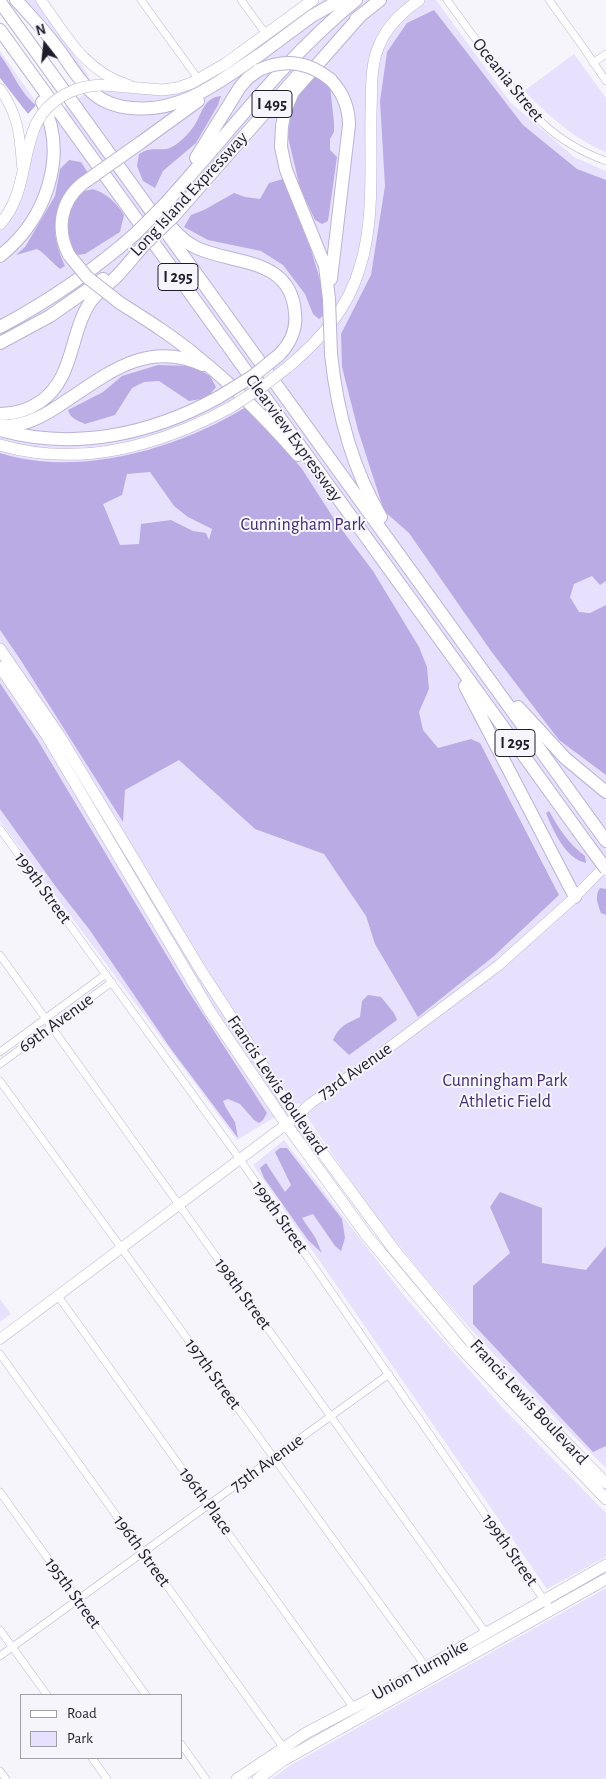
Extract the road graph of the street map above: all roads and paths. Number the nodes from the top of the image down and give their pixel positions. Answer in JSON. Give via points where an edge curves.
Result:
{"nodes":[{"id":1,"x":16,"y":0,"type":"edge"},
{"id":2,"x":41,"y":0,"type":"edge"},
{"id":3,"x":141,"y":0,"type":"edge"},
{"id":4,"x":241,"y":0,"type":"edge"},
{"id":5,"x":313,"y":0,"type":"edge"},
{"id":6,"x":340,"y":0,"type":"edge"},
{"id":7,"x":356,"y":0,"type":"edge"},
{"id":8,"x":380,"y":0,"type":"edge"},
{"id":9,"x":419,"y":0,"type":"edge"},
{"id":10,"x":447,"y":0,"type":"edge"},
{"id":11,"x":549,"y":0,"type":"edge"},
{"id":12,"x":0,"y":2,"type":"edge"},
{"id":13,"x":361,"y":15,"type":"junction"},
{"id":14,"x":0,"y":30,"type":"edge"},
{"id":15,"x":266,"y":34,"type":"junction"},
{"id":16,"x":10,"y":45,"type":"junction"},
{"id":17,"x":606,"y":54,"type":"edge"},
{"id":18,"x":259,"y":55,"type":"junction"},
{"id":19,"x":593,"y":63,"type":"junction"},
{"id":20,"x":199,"y":80,"type":"junction"},
{"id":21,"x":606,"y":81,"type":"edge"},
{"id":22,"x":0,"y":89,"type":"edge"},
{"id":23,"x":147,"y":89,"type":"junction"},
{"id":24,"x":606,"y":161,"type":"edge"},
{"id":25,"x":22,"y":179,"type":"junction"},
{"id":26,"x":128,"y":180,"type":"junction"},
{"id":27,"x":164,"y":204,"type":"junction"},
{"id":28,"x":0,"y":224,"type":"edge"},
{"id":29,"x":144,"y":246,"type":"junction"},
{"id":30,"x":0,"y":256,"type":"edge"},
{"id":31,"x":330,"y":299,"type":"junction"},
{"id":32,"x":0,"y":327,"type":"edge"},
{"id":33,"x":0,"y":343,"type":"edge"},
{"id":34,"x":232,"y":386,"type":"junction"},
{"id":35,"x":0,"y":414,"type":"edge"},
{"id":36,"x":0,"y":428,"type":"edge"},
{"id":37,"x":0,"y":445,"type":"edge"},
{"id":38,"x":346,"y":509,"type":"junction"},
{"id":39,"x":419,"y":582,"type":"junction"},
{"id":40,"x":440,"y":640,"type":"junction"},
{"id":41,"x":467,"y":648,"type":"junction"},
{"id":42,"x":0,"y":649,"type":"edge"},
{"id":43,"x":0,"y":667,"type":"edge"},
{"id":44,"x":606,"y":792,"type":"edge"},
{"id":45,"x":0,"y":829,"type":"edge"},
{"id":46,"x":604,"y":838,"type":"edge"},
{"id":47,"x":606,"y":865,"type":"edge"},
{"id":48,"x":606,"y":870,"type":"edge"},
{"id":49,"x":575,"y":897,"type":"junction"},
{"id":50,"x":0,"y":955,"type":"edge"},
{"id":51,"x":106,"y":974,"type":"junction"},
{"id":52,"x":112,"y":982,"type":"junction"},
{"id":53,"x":49,"y":1023,"type":"junction"},
{"id":54,"x":0,"y":1052,"type":"edge"},
{"id":55,"x":0,"y":1064,"type":"edge"},
{"id":56,"x":0,"y":1081,"type":"edge"},
{"id":57,"x":296,"y":1117,"type":"junction"},
{"id":58,"x":286,"y":1124,"type":"junction"},
{"id":59,"x":239,"y":1158,"type":"junction"},
{"id":60,"x":178,"y":1204,"type":"junction"},
{"id":61,"x":121,"y":1248,"type":"junction"},
{"id":62,"x":58,"y":1296,"type":"junction"},
{"id":63,"x":0,"y":1340,"type":"edge"},
{"id":64,"x":0,"y":1354,"type":"edge"},
{"id":65,"x":389,"y":1374,"type":"junction"},
{"id":66,"x":331,"y":1417,"type":"junction"},
{"id":67,"x":274,"y":1458,"type":"junction"},
{"id":68,"x":606,"y":1483,"type":"edge"},
{"id":69,"x":0,"y":1492,"type":"edge"},
{"id":70,"x":606,"y":1499,"type":"edge"},
{"id":71,"x":209,"y":1505,"type":"junction"},
{"id":72,"x":143,"y":1552,"type":"junction"},
{"id":73,"x":606,"y":1565,"type":"edge"},
{"id":74,"x":606,"y":1579,"type":"edge"},
{"id":75,"x":78,"y":1600,"type":"junction"},
{"id":76,"x":544,"y":1600,"type":"junction"},
{"id":77,"x":552,"y":1610,"type":"junction"},
{"id":78,"x":0,"y":1630,"type":"edge"},
{"id":79,"x":486,"y":1633,"type":"junction"},
{"id":80,"x":12,"y":1647,"type":"junction"},
{"id":81,"x":0,"y":1656,"type":"edge"},
{"id":82,"x":426,"y":1667,"type":"junction"},
{"id":83,"x":46,"y":1694,"type":"edge"},
{"id":84,"x":145,"y":1694,"type":"edge"},
{"id":85,"x":353,"y":1707,"type":"junction"},
{"id":86,"x":182,"y":1745,"type":"edge"},
{"id":87,"x":284,"y":1747,"type":"junction"},
{"id":88,"x":93,"y":1759,"type":"edge"},
{"id":89,"x":0,"y":1771,"type":"edge"},
{"id":90,"x":6,"y":1779,"type":"edge"},
{"id":91,"x":108,"y":1779,"type":"edge"},
{"id":92,"x":206,"y":1779,"type":"edge"},
{"id":93,"x":237,"y":1779,"type":"edge"},
{"id":94,"x":258,"y":1779,"type":"edge"}],
"edges":[{"from":1,"to":18,"type":"highway","via":[[49,36],[88,88],[116,106],[147,109],[176,104],[204,92]]},
{"from":2,"to":23,"type":"street","via":[[77,50],[96,69],[124,83]]},
{"from":3,"to":20,"type":"street"},
{"from":4,"to":15,"type":"street"},
{"from":5,"to":15,"type":"main road"},
{"from":6,"to":18,"type":"highway"},
{"from":7,"to":27,"type":"highway","name":"Long Island Expressway","number":"I 495","via":[[297,54]]},
{"from":8,"to":13,"type":"highway","name":"Long Island Expressway","number":"I 495"},
{"from":9,"to":37,"type":"main road","bridge":true,"via":[[390,26],[375,57],[368,231],[364,256],[342,308],[327,329],[288,367],[258,390],[176,433],[115,450],[82,454],[60,455]]},
{"from":10,"to":24,"type":"street","name":"Oceania Street","via":[[530,113],[570,145]]},
{"from":11,"to":19,"type":"street"},
{"from":12,"to":26,"type":"highway","name":"Clearview Expressway","number":"I 295"},
{"from":13,"to":29,"type":"highway","name":"Long Island Expressway","number":"I 495","bridge":true,"via":[[295,78]]},
{"from":13,"to":31,"type":"highway","via":[[294,92],[282,126],[284,162],[325,266]]},
{"from":14,"to":16,"type":"highway","name":"Clearview Expressway","number":"I 295"},
{"from":15,"to":20,"type":"main road"},
{"from":16,"to":30,"type":"highway","via":[[49,118],[54,157],[48,187],[38,211],[23,233]]},
{"from":16,"to":38,"type":"highway","name":"Clearview Expressway","number":"I 295"},
{"from":17,"to":19,"type":"street"},
{"from":18,"to":34,"type":"highway","bridge":true,"via":[[82,184],[70,198],[62,216],[62,237],[68,255],[93,282],[182,344]]},
{"from":19,"to":21,"type":"street"},
{"from":20,"to":23,"type":"main road","via":[[170,89]]},
{"from":22,"to":25,"type":"street","via":[[17,123]]},
{"from":23,"to":25,"type":"main road","bridge":true,"via":[[104,85],[84,87],[65,94],[48,107],[36,124]]},
{"from":25,"to":28,"type":"main road","via":[[14,203]]},
{"from":26,"to":36,"type":"highway","bridge":true,"via":[[190,244],[210,253],[262,266],[284,283],[293,301],[295,321],[290,341],[279,356],[219,397],[152,426],[81,440],[30,437]]},
{"from":26,"to":39,"type":"highway","name":"Clearview Expressway","number":"I 295"},
{"from":27,"to":31,"type":"highway","bridge":true,"via":[[248,78],[259,70],[284,62],[314,68],[331,80],[345,100],[349,125]]},
{"from":27,"to":32,"type":"highway","name":"Long Island Expressway","number":"I 495","bridge":true,"via":[[104,260],[42,303]]},
{"from":29,"to":33,"type":"highway","name":"Long Island Expressway","number":"I 495","via":[[67,305]]},
{"from":29,"to":35,"type":"highway","via":[[92,301],[65,372],[53,390],[27,409]]},
{"from":31,"to":39,"type":"highway","bridge":true,"via":[[331,354],[346,435],[374,506]]},
{"from":34,"to":36,"type":"highway","via":[[194,361],[167,356],[149,357],[119,368],[39,417]]},
{"from":34,"to":38,"type":"highway"},
{"from":38,"to":40,"type":"highway","name":"Clearview Expressway","number":"I 295"},
{"from":39,"to":41,"type":"highway","name":"Clearview Expressway","number":"I 295"},
{"from":40,"to":48,"type":"highway","name":"Clearview Expressway","number":"I 295","bridge":true},
{"from":40,"to":49,"type":"highway"},
{"from":41,"to":44,"type":"highway","via":[[555,748]]},
{"from":41,"to":46,"type":"highway","name":"Clearview Expressway","number":"I 295"},
{"from":42,"to":57,"type":"main road","name":"Francis Lewis Boulevard","via":[[59,735],[200,969]]},
{"from":43,"to":58,"type":"main road","name":"Francis Lewis Boulevard","via":[[47,736],[211,1013]]},
{"from":45,"to":51,"type":"street","name":"199th Street"},
{"from":47,"to":49,"type":"street","name":"73rd Avenue"},
{"from":49,"to":57,"type":"street","name":"73rd Avenue","via":[[499,966]]},
{"from":50,"to":53,"type":"street","name":"198th Street"},
{"from":51,"to":52,"type":"street","name":"199th Street"},
{"from":51,"to":53,"type":"street","name":"69th Avenue"},
{"from":52,"to":53,"type":"street","name":"69th Avenue"},
{"from":52,"to":59,"type":"street","name":"199th Street"},
{"from":53,"to":54,"type":"street","name":"69th Avenue"},
{"from":53,"to":55,"type":"street","name":"69th Avenue"},
{"from":53,"to":60,"type":"street","name":"198th Street"},
{"from":56,"to":61,"type":"street","name":"197th Street"},
{"from":57,"to":58,"type":"street","name":"73rd Avenue"},
{"from":57,"to":68,"type":"main road","name":"Francis Lewis Boulevard","via":[[395,1251],[485,1358]]},
{"from":58,"to":59,"type":"street","name":"73rd Avenue"},
{"from":58,"to":70,"type":"main road","name":"Francis Lewis Boulevard","via":[[367,1236],[460,1347]]},
{"from":59,"to":60,"type":"street","name":"73rd Avenue"},
{"from":59,"to":65,"type":"street","name":"199th Street"},
{"from":60,"to":61,"type":"street","name":"73rd Avenue"},
{"from":60,"to":66,"type":"street","name":"198th Street"},
{"from":61,"to":62,"type":"street","name":"73rd Avenue"},
{"from":61,"to":67,"type":"street","name":"197th Street"},
{"from":62,"to":63,"type":"street","name":"73rd Avenue"},
{"from":62,"to":71,"type":"street","name":"196th Place"},
{"from":64,"to":72,"type":"street","name":"196th Street"},
{"from":65,"to":66,"type":"street","name":"75th Avenue"},
{"from":65,"to":76,"type":"street","name":"199th Street"},
{"from":66,"to":67,"type":"street","name":"75th Avenue"},
{"from":66,"to":79,"type":"street","name":"198th Street"},
{"from":67,"to":71,"type":"street","name":"75th Avenue"},
{"from":67,"to":82,"type":"street","name":"197th Street"},
{"from":69,"to":75,"type":"street","name":"195th Street"},
{"from":71,"to":72,"type":"street","name":"75th Avenue"},
{"from":71,"to":85,"type":"street","name":"196th Place"},
{"from":72,"to":75,"type":"street","name":"75th Avenue"},
{"from":72,"to":87,"type":"street","name":"196th Street"},
{"from":73,"to":76,"type":"main road","name":"Union Turnpike"},
{"from":74,"to":77,"type":"main road","name":"Union Turnpike"},
{"from":75,"to":80,"type":"street","name":"75th Avenue"},
{"from":75,"to":84,"type":"street","name":"195th Street"},
{"from":76,"to":77,"type":"street","name":"199th Street"},
{"from":76,"to":79,"type":"main road","name":"Union Turnpike"},
{"from":77,"to":94,"type":"main road","name":"Union Turnpike","via":[[282,1761]]},
{"from":78,"to":80,"type":"street"},
{"from":79,"to":82,"type":"main road","name":"Union Turnpike"},
{"from":80,"to":81,"type":"street","name":"75th Avenue"},
{"from":80,"to":83,"type":"street"},
{"from":82,"to":85,"type":"main road","name":"Union Turnpike"},
{"from":85,"to":87,"type":"main road","name":"Union Turnpike"},
{"from":86,"to":92,"type":"street"},
{"from":87,"to":93,"type":"main road","name":"Union Turnpike"},
{"from":88,"to":91,"type":"street"},
{"from":89,"to":90,"type":"street"}]}
